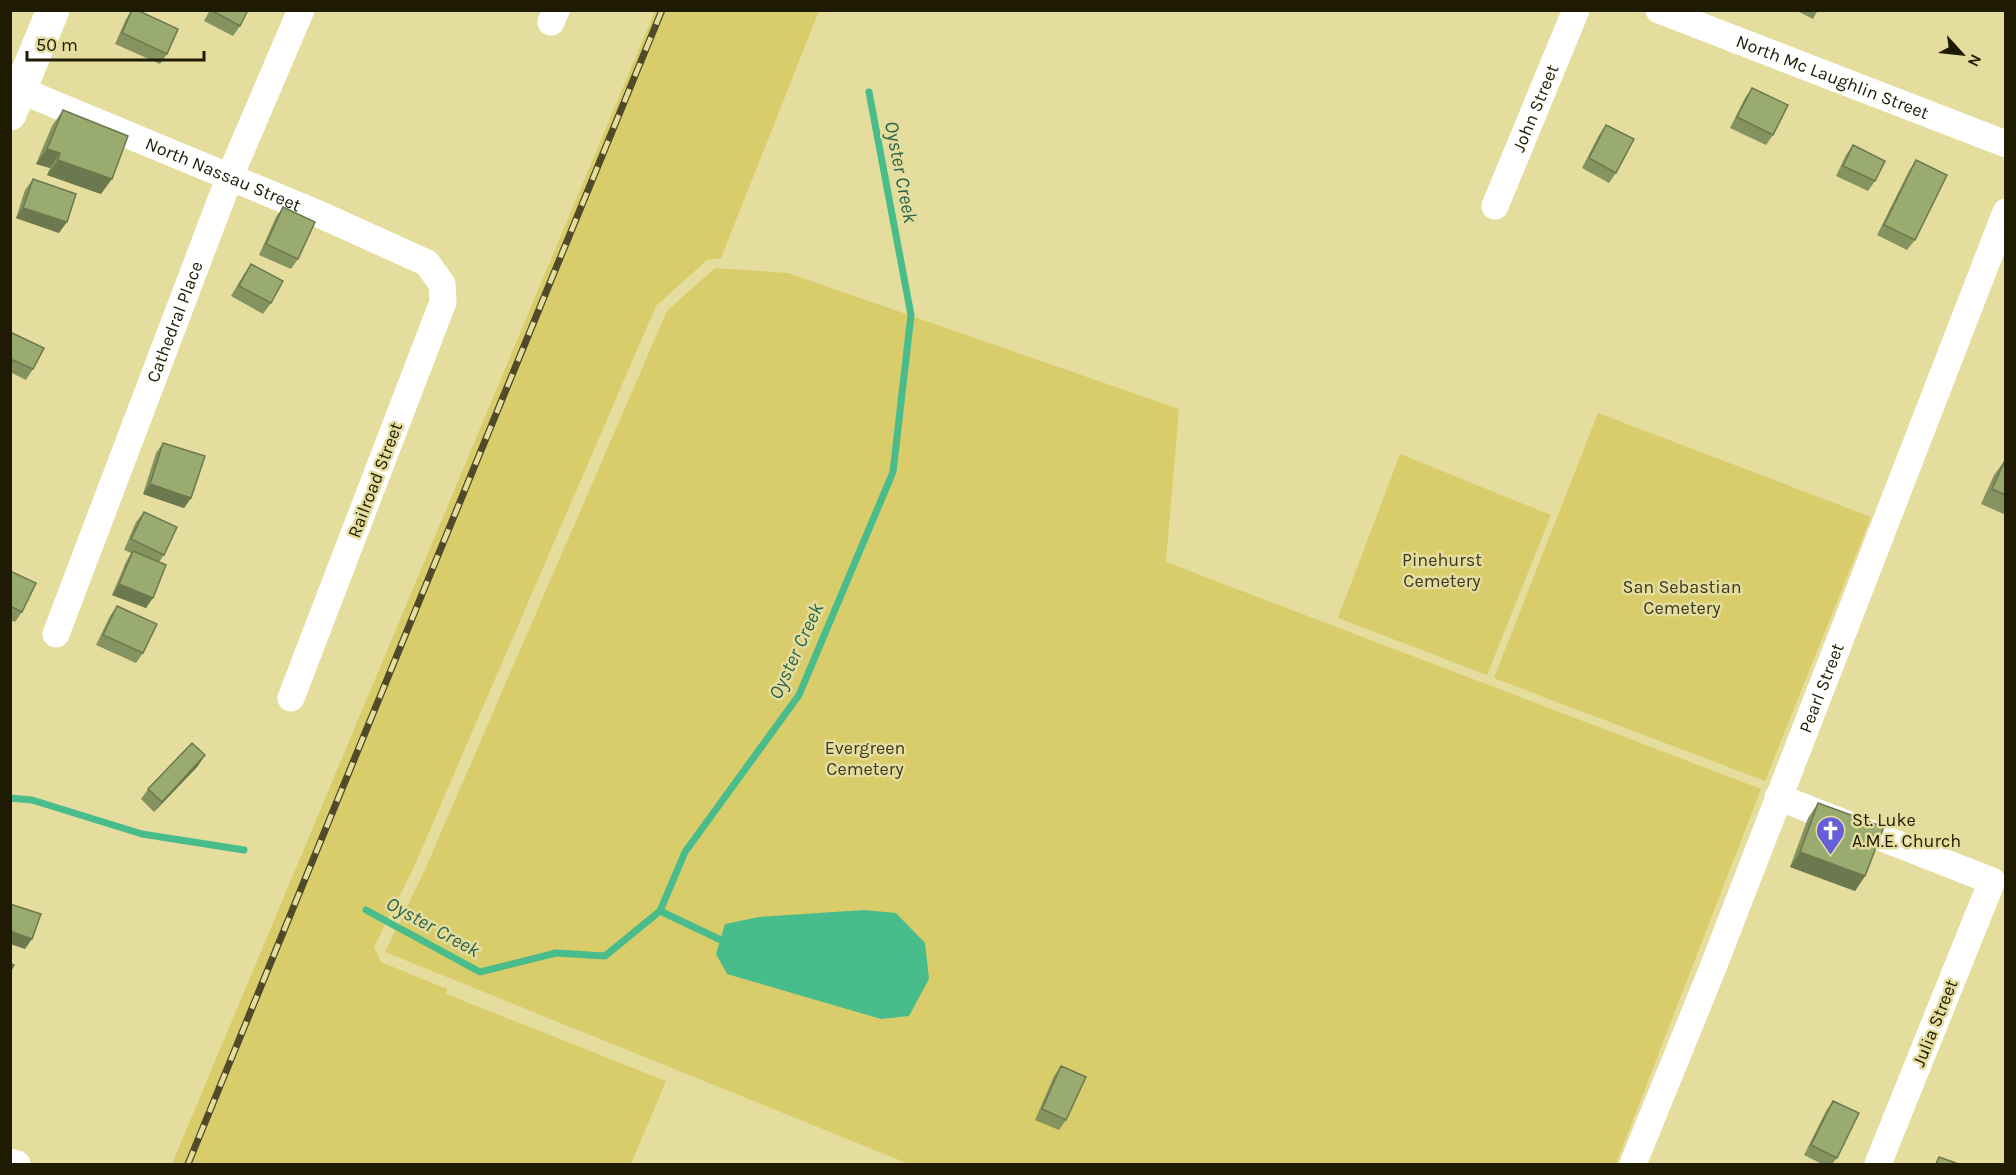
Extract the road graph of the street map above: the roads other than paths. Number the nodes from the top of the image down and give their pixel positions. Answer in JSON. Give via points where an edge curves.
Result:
{"nodes":[{"id":1,"x":53,"y":10,"type":"edge"},
{"id":2,"x":301,"y":10,"type":"edge"},
{"id":3,"x":1576,"y":10,"type":"edge"},
{"id":4,"x":1659,"y":10,"type":"edge"},
{"id":5,"x":15,"y":102,"type":"edge"},
{"id":6,"x":2006,"y":144,"type":"edge"},
{"id":7,"x":231,"y":176,"type":"junction"},
{"id":8,"x":1495,"y":206,"type":"dead end"},
{"id":9,"x":2006,"y":212,"type":"edge"},
{"id":10,"x":427,"y":263,"type":"joint"},
{"id":11,"x":56,"y":634,"type":"dead end"},
{"id":12,"x":291,"y":698,"type":"dead end"},
{"id":13,"x":1778,"y":797,"type":"junction"},
{"id":14,"x":10,"y":1162,"type":"edge"},
{"id":15,"x":17,"y":1164,"type":"edge"},
{"id":16,"x":1634,"y":1164,"type":"edge"},
{"id":17,"x":1878,"y":1164,"type":"edge"}],
"edges":[{"from":1,"to":5,"type":"main road"},
{"from":2,"to":7,"type":"street","name":"Cathedral Place"},
{"from":3,"to":8,"type":"street","name":"John Street"},
{"from":4,"to":6,"type":"street","name":"North Mc Laughlin Street"},
{"from":5,"to":7,"type":"street","name":"North Nassau Street","via":[[88,120]]},
{"from":7,"to":10,"type":"street","name":"North Nassau Street"},
{"from":7,"to":11,"type":"street","name":"Cathedral Place"},
{"from":9,"to":13,"type":"street","name":"Pearl Street"},
{"from":10,"to":12,"type":"street","name":"Railroad Street","via":[[442,284],[443,302]]},
{"from":13,"to":16,"type":"street","name":"Pearl Street"},
{"from":13,"to":17,"type":"street","name":"Julia Street","via":[[1992,881]]},
{"from":14,"to":15,"type":"street"}]}
